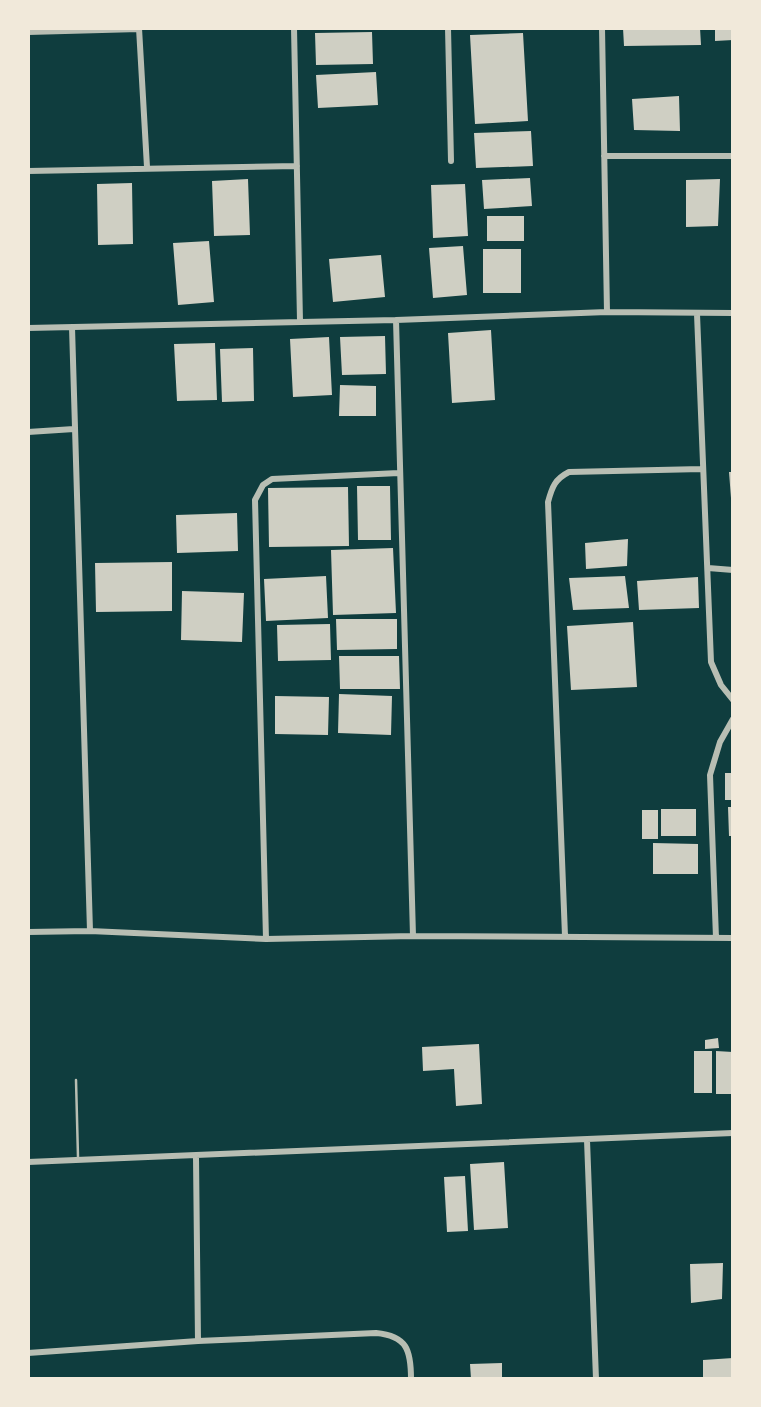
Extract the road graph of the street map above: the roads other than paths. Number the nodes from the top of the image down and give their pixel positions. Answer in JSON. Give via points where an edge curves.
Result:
{"nodes":[{"id":1,"x":139,"y":28,"type":"edge"},
{"id":2,"x":294,"y":28,"type":"edge"},
{"id":3,"x":448,"y":28,"type":"edge"},
{"id":4,"x":601,"y":28,"type":"edge"},
{"id":5,"x":28,"y":33,"type":"edge"},
{"id":6,"x":604,"y":156,"type":"junction"},
{"id":7,"x":733,"y":156,"type":"edge"},
{"id":8,"x":450,"y":161,"type":"dead end"},
{"id":9,"x":297,"y":166,"type":"junction"},
{"id":10,"x":147,"y":167,"type":"junction"},
{"id":11,"x":28,"y":171,"type":"edge"},
{"id":12,"x":607,"y":312,"type":"junction"},
{"id":13,"x":733,"y":313,"type":"edge"},
{"id":14,"x":697,"y":314,"type":"junction"},
{"id":15,"x":396,"y":320,"type":"junction"},
{"id":16,"x":300,"y":321,"type":"junction"},
{"id":17,"x":72,"y":327,"type":"junction"},
{"id":18,"x":28,"y":328,"type":"edge"},
{"id":19,"x":74,"y":429,"type":"junction"},
{"id":20,"x":28,"y":432,"type":"edge"},
{"id":21,"x":702,"y":469,"type":"junction"},
{"id":22,"x":399,"y":473,"type":"junction"},
{"id":23,"x":708,"y":568,"type":"junction"},
{"id":24,"x":733,"y":570,"type":"edge"},
{"id":25,"x":733,"y":700,"type":"edge"},
{"id":26,"x":733,"y":719,"type":"edge"},
{"id":27,"x":90,"y":931,"type":"junction"},
{"id":28,"x":28,"y":932,"type":"edge"},
{"id":29,"x":413,"y":936,"type":"junction"},
{"id":30,"x":565,"y":936,"type":"junction"},
{"id":31,"x":716,"y":938,"type":"junction"},
{"id":32,"x":733,"y":938,"type":"edge"},
{"id":33,"x":266,"y":939,"type":"junction"},
{"id":34,"x":76,"y":1080,"type":"dead end"},
{"id":35,"x":733,"y":1133,"type":"edge"},
{"id":36,"x":587,"y":1140,"type":"junction"},
{"id":37,"x":196,"y":1157,"type":"junction"},
{"id":38,"x":78,"y":1161,"type":"junction"},
{"id":39,"x":28,"y":1162,"type":"edge"},
{"id":40,"x":198,"y":1341,"type":"junction"},
{"id":41,"x":28,"y":1353,"type":"edge"},
{"id":42,"x":411,"y":1379,"type":"edge"},
{"id":43,"x":596,"y":1379,"type":"edge"}],
"edges":[{"from":1,"to":5,"type":"street"},
{"from":1,"to":10,"type":"street"},
{"from":2,"to":9,"type":"street"},
{"from":3,"to":8,"type":"street"},
{"from":4,"to":6,"type":"street"},
{"from":6,"to":7,"type":"street"},
{"from":6,"to":12,"type":"street"},
{"from":9,"to":10,"type":"street"},
{"from":9,"to":16,"type":"street"},
{"from":10,"to":11,"type":"street"},
{"from":12,"to":14,"type":"street"},
{"from":12,"to":15,"type":"street"},
{"from":13,"to":14,"type":"street"},
{"from":14,"to":21,"type":"street"},
{"from":15,"to":16,"type":"street"},
{"from":15,"to":22,"type":"street"},
{"from":16,"to":17,"type":"street"},
{"from":17,"to":18,"type":"street"},
{"from":17,"to":19,"type":"street"},
{"from":19,"to":20,"type":"street"},
{"from":19,"to":27,"type":"street"},
{"from":21,"to":23,"type":"street"},
{"from":21,"to":30,"type":"street","via":[[569,471],[552,485],[548,502]]},
{"from":22,"to":29,"type":"street"},
{"from":22,"to":33,"type":"street","via":[[272,479],[255,500]]},
{"from":23,"to":24,"type":"street"},
{"from":23,"to":25,"type":"street","via":[[711,662]]},
{"from":26,"to":31,"type":"street","via":[[710,775]]},
{"from":27,"to":28,"type":"street"},
{"from":27,"to":33,"type":"street"},
{"from":29,"to":30,"type":"street"},
{"from":29,"to":33,"type":"street"},
{"from":30,"to":31,"type":"street"},
{"from":31,"to":32,"type":"street"},
{"from":34,"to":38,"type":"lane"},
{"from":35,"to":36,"type":"street"},
{"from":36,"to":37,"type":"street"},
{"from":36,"to":43,"type":"street"},
{"from":37,"to":38,"type":"street"},
{"from":37,"to":40,"type":"street"},
{"from":38,"to":39,"type":"street"},
{"from":40,"to":41,"type":"street"},
{"from":40,"to":42,"type":"street","via":[[390,1334],[408,1349]]}]}
